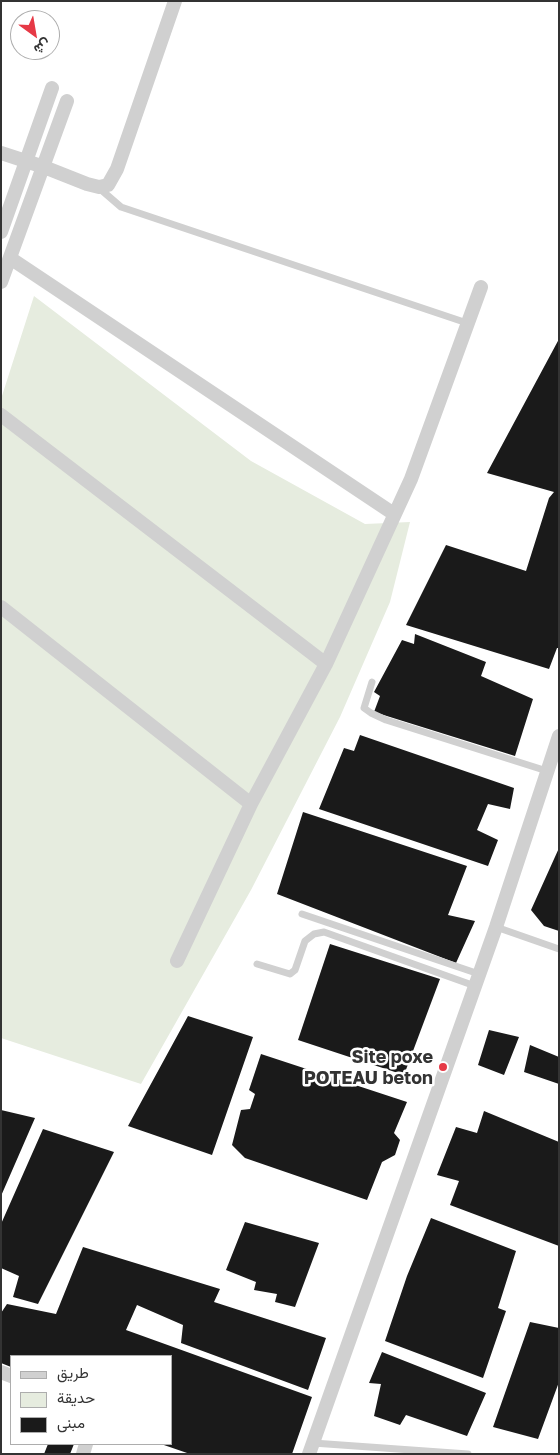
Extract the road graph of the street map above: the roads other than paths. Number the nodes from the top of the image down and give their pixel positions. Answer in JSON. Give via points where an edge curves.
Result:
{"nodes":[{"id":1,"x":176,"y":1,"type":"edge"},
{"id":2,"x":52,"y":88,"type":"dead end"},
{"id":3,"x":67,"y":101,"type":"dead end"},
{"id":4,"x":1,"y":153,"type":"edge"},
{"id":5,"x":26,"y":161,"type":"junction"},
{"id":6,"x":44,"y":167,"type":"junction"},
{"id":7,"x":98,"y":187,"type":"junction"},
{"id":8,"x":1,"y":232,"type":"edge"},
{"id":9,"x":10,"y":258,"type":"junction"},
{"id":10,"x":1,"y":282,"type":"edge"},
{"id":11,"x":481,"y":287,"type":"dead end"},
{"id":12,"x":467,"y":323,"type":"junction"},
{"id":13,"x":1,"y":415,"type":"edge"},
{"id":14,"x":394,"y":514,"type":"junction"},
{"id":15,"x":1,"y":607,"type":"edge"},
{"id":16,"x":326,"y":664,"type":"junction"},
{"id":17,"x":372,"y":682,"type":"dead end"},
{"id":18,"x":559,"y":736,"type":"edge"},
{"id":19,"x":547,"y":771,"type":"junction"},
{"id":20,"x":251,"y":804,"type":"junction"},
{"id":21,"x":302,"y":914,"type":"dead end"},
{"id":22,"x":496,"y":927,"type":"junction"},
{"id":23,"x":559,"y":949,"type":"edge"},
{"id":24,"x":177,"y":961,"type":"dead end"},
{"id":25,"x":257,"y":964,"type":"dead end"},
{"id":26,"x":477,"y":980,"type":"junction"},
{"id":27,"x":311,"y":1448,"type":"edge"},
{"id":28,"x":468,"y":1454,"type":"edge"}],
"edges":[{"from":1,"to":7,"type":"street","via":[[113,178],[108,185]]},
{"from":2,"to":5,"type":"street"},
{"from":3,"to":6,"type":"street"},
{"from":4,"to":5,"type":"street"},
{"from":5,"to":6,"type":"street"},
{"from":5,"to":8,"type":"street"},
{"from":6,"to":7,"type":"street"},
{"from":6,"to":9,"type":"street"},
{"from":7,"to":12,"type":"lane","via":[[121,207]]},
{"from":9,"to":10,"type":"street"},
{"from":9,"to":14,"type":"street"},
{"from":11,"to":12,"type":"street"},
{"from":12,"to":14,"type":"street","via":[[411,479]]},
{"from":13,"to":16,"type":"street"},
{"from":14,"to":16,"type":"street"},
{"from":15,"to":20,"type":"street"},
{"from":16,"to":20,"type":"street"},
{"from":17,"to":19,"type":"lane","via":[[364,708],[371,714]]},
{"from":18,"to":19,"type":"street"},
{"from":19,"to":22,"type":"street"},
{"from":20,"to":24,"type":"street"},
{"from":21,"to":26,"type":"lane"},
{"from":22,"to":23,"type":"lane"},
{"from":22,"to":26,"type":"street"},
{"from":25,"to":26,"type":"lane","via":[[290,974],[295,970],[305,941],[324,932]]},
{"from":26,"to":27,"type":"street"},
{"from":27,"to":28,"type":"lane"}]}
